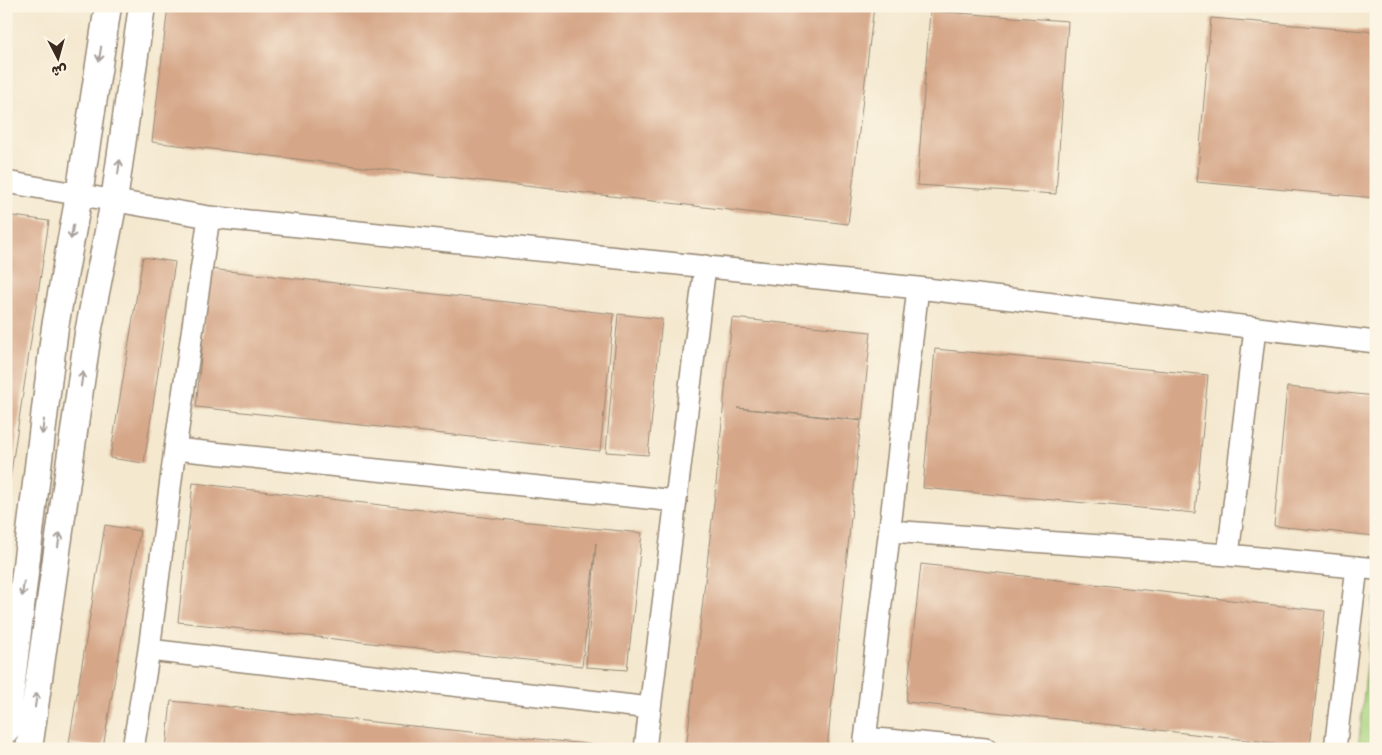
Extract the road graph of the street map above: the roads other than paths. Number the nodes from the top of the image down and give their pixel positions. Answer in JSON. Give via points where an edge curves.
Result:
{"nodes":[{"id":1,"x":108,"y":6,"type":"edge"},
{"id":2,"x":142,"y":6,"type":"edge"},
{"id":3,"x":6,"y":182,"type":"edge"},
{"id":4,"x":79,"y":195,"type":"junction"},
{"id":5,"x":114,"y":201,"type":"junction"},
{"id":6,"x":209,"y":217,"type":"junction"},
{"id":7,"x":705,"y":266,"type":"junction"},
{"id":8,"x":918,"y":288,"type":"junction"},
{"id":9,"x":55,"y":327,"type":"junction"},
{"id":10,"x":1256,"y":329,"type":"junction"},
{"id":11,"x":88,"y":333,"type":"junction"},
{"id":12,"x":1376,"y":342,"type":"edge"},
{"id":13,"x":175,"y":449,"type":"junction"},
{"id":14,"x":676,"y":501,"type":"junction"},
{"id":15,"x":890,"y":531,"type":"junction"},
{"id":16,"x":1228,"y":555,"type":"junction"},
{"id":17,"x":1367,"y":568,"type":"edge"},
{"id":18,"x":149,"y":650,"type":"junction"},
{"id":19,"x":650,"y":708,"type":"junction"},
{"id":20,"x":6,"y":730,"type":"edge"},
{"id":21,"x":865,"y":743,"type":"edge"},
{"id":22,"x":29,"y":749,"type":"edge"},
{"id":23,"x":133,"y":749,"type":"edge"},
{"id":24,"x":645,"y":749,"type":"edge"},
{"id":25,"x":986,"y":749,"type":"edge"},
{"id":26,"x":1335,"y":749,"type":"edge"}],
"edges":[{"from":1,"to":4,"type":"street","one_way":true},
{"from":5,"to":2,"type":"street","one_way":true},
{"from":3,"to":4,"type":"street"},
{"from":4,"to":5,"type":"street"},
{"from":4,"to":9,"type":"street","one_way":true},
{"from":5,"to":6,"type":"street"},
{"from":5,"to":11,"type":"street"},
{"from":6,"to":7,"type":"street"},
{"from":6,"to":13,"type":"street"},
{"from":7,"to":8,"type":"street"},
{"from":7,"to":14,"type":"street"},
{"from":8,"to":10,"type":"street"},
{"from":8,"to":15,"type":"street"},
{"from":9,"to":11,"type":"street"},
{"from":9,"to":20,"type":"street","one_way":true},
{"from":10,"to":12,"type":"street"},
{"from":10,"to":16,"type":"street"},
{"from":22,"to":11,"type":"street","one_way":true},
{"from":13,"to":14,"type":"street"},
{"from":13,"to":18,"type":"street"},
{"from":14,"to":19,"type":"street"},
{"from":15,"to":16,"type":"street"},
{"from":15,"to":21,"type":"street"},
{"from":16,"to":17,"type":"street"},
{"from":17,"to":26,"type":"street"},
{"from":18,"to":19,"type":"street"},
{"from":18,"to":23,"type":"street"},
{"from":19,"to":24,"type":"street"},
{"from":21,"to":25,"type":"street"}]}
